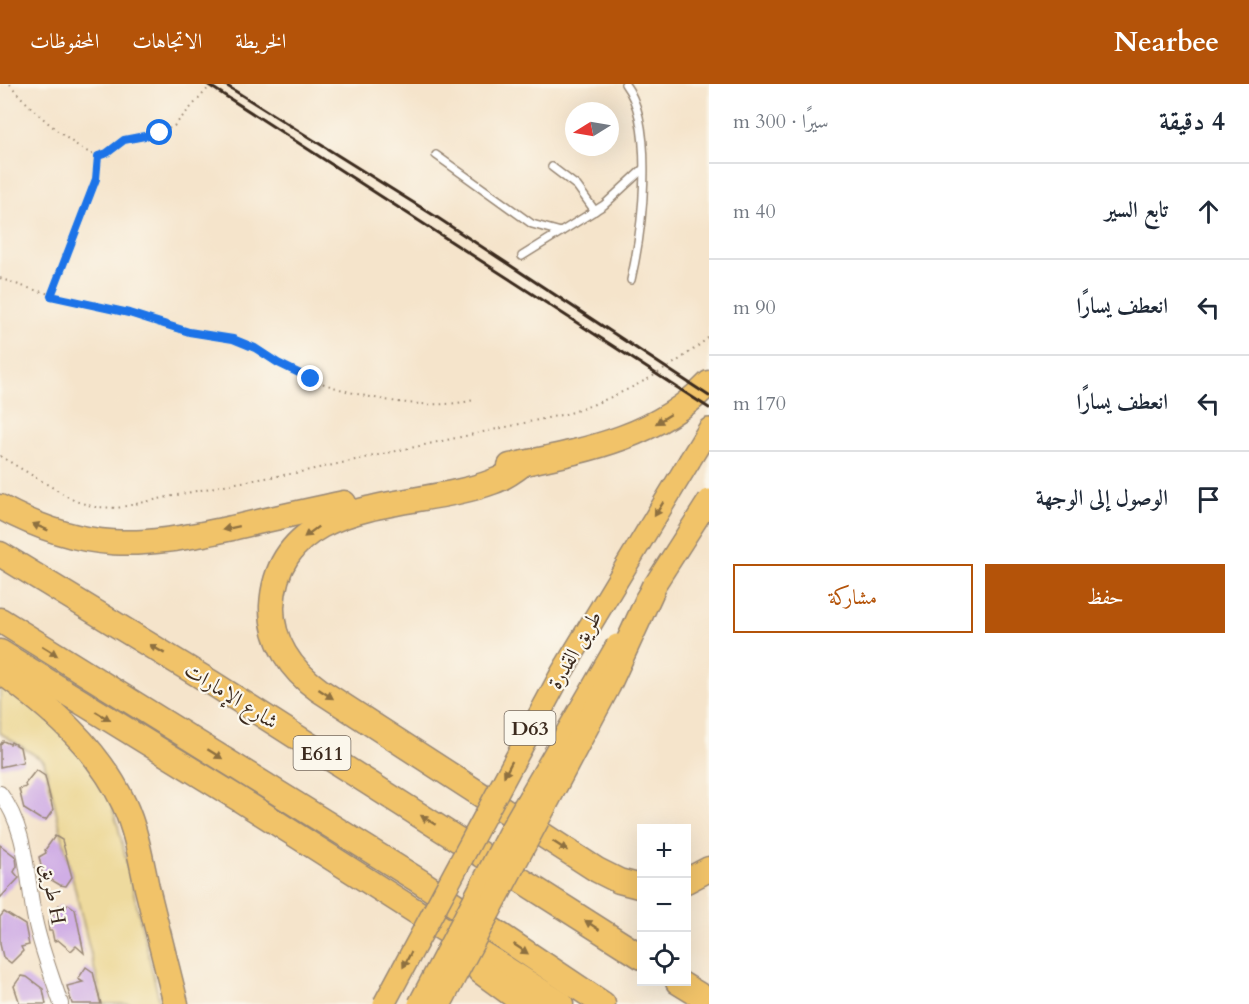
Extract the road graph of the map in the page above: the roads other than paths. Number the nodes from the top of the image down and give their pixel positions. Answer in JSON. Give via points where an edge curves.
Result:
{"nodes":[{"id":1,"x":625,"y":84,"type":"edge"},
{"id":2,"x":436,"y":155,"type":"dead end"},
{"id":3,"x":552,"y":167,"type":"dead end"},
{"id":4,"x":643,"y":169,"type":"junction"},
{"id":5,"x":595,"y":211,"type":"junction"},
{"id":6,"x":561,"y":232,"type":"junction"},
{"id":7,"x":522,"y":256,"type":"dead end"},
{"id":8,"x":630,"y":280,"type":"dead end"},
{"id":9,"x":709,"y":383,"type":"edge"},
{"id":10,"x":709,"y":429,"type":"edge"},
{"id":11,"x":524,"y":463,"type":"junction"},
{"id":12,"x":709,"y":500,"type":"edge"},
{"id":13,"x":0,"y":507,"type":"edge"},
{"id":14,"x":0,"y":554,"type":"edge"},
{"id":15,"x":654,"y":586,"type":"junction"},
{"id":16,"x":0,"y":620,"type":"edge"},
{"id":17,"x":0,"y":652,"type":"edge"},
{"id":18,"x":0,"y":671,"type":"edge"},
{"id":19,"x":0,"y":793,"type":"edge"},
{"id":20,"x":239,"y":800,"type":"junction"},
{"id":21,"x":709,"y":869,"type":"edge"},
{"id":22,"x":691,"y":879,"type":"edge"},
{"id":23,"x":637,"y":885,"type":"edge"},
{"id":24,"x":637,"y":954,"type":"edge"},
{"id":25,"x":686,"y":986,"type":"edge"},
{"id":26,"x":709,"y":1001,"type":"edge"},
{"id":27,"x":61,"y":1004,"type":"edge"},
{"id":28,"x":176,"y":1004,"type":"edge"},
{"id":29,"x":384,"y":1004,"type":"edge"},
{"id":30,"x":419,"y":1004,"type":"edge"},
{"id":31,"x":439,"y":1004,"type":"edge"},
{"id":32,"x":525,"y":1004,"type":"edge"},
{"id":33,"x":561,"y":1004,"type":"edge"},
{"id":34,"x":603,"y":1004,"type":"edge"}],
"edges":[{"from":1,"to":4,"type":"lane","via":[[639,123]]},
{"from":2,"to":6,"type":"lane","via":[[532,224]]},
{"from":3,"to":5,"type":"lane","via":[[577,186]]},
{"from":4,"to":5,"type":"lane","via":[[618,195]]},
{"from":4,"to":8,"type":"lane","via":[[640,236]]},
{"from":5,"to":6,"type":"lane"},
{"from":6,"to":7,"type":"lane"},
{"from":9,"to":11,"type":"highway","one_way":true,"via":[[678,409],[632,435],[599,447]]},
{"from":10,"to":29,"type":"main road","name":"طريق القدرة","number":"D63","one_way":true,"bridge":true,"via":[[562,672]]},
{"from":11,"to":13,"type":"highway","one_way":true,"via":[[155,543],[111,543],[67,536]]},
{"from":11,"to":23,"type":"highway","one_way":true,"via":[[482,485],[340,516],[312,530],[290,552],[276,581],[274,627],[286,656],[306,681],[597,870]]},
{"from":12,"to":15,"type":"main road","name":"طريق القدرة","number":"D63","bridge":true},
{"from":24,"to":14,"type":"highway","name":"شارع الإمارات","number":"E611","one_way":true,"via":[[222,689]]},
{"from":15,"to":30,"type":"main road","name":"طريق القدرة","number":"D63","bridge":true,"via":[[543,771]]},
{"from":15,"to":31,"type":"highway","bridge":true,"via":[[608,686]]},
{"from":16,"to":34,"type":"highway","number":"E611","one_way":true,"via":[[421,882]]},
{"from":17,"to":20,"type":"highway","one_way":true},
{"from":18,"to":28,"type":"highway","via":[[72,731],[104,770],[123,803],[135,836]]},
{"from":19,"to":27,"type":"street","name":"طريق H","via":[[20,833],[35,919]]},
{"from":20,"to":32,"type":"highway","via":[[273,833],[404,916]]},
{"from":20,"to":33,"type":"highway"},
{"from":21,"to":22,"type":"highway"},
{"from":25,"to":26,"type":"highway"}]}
